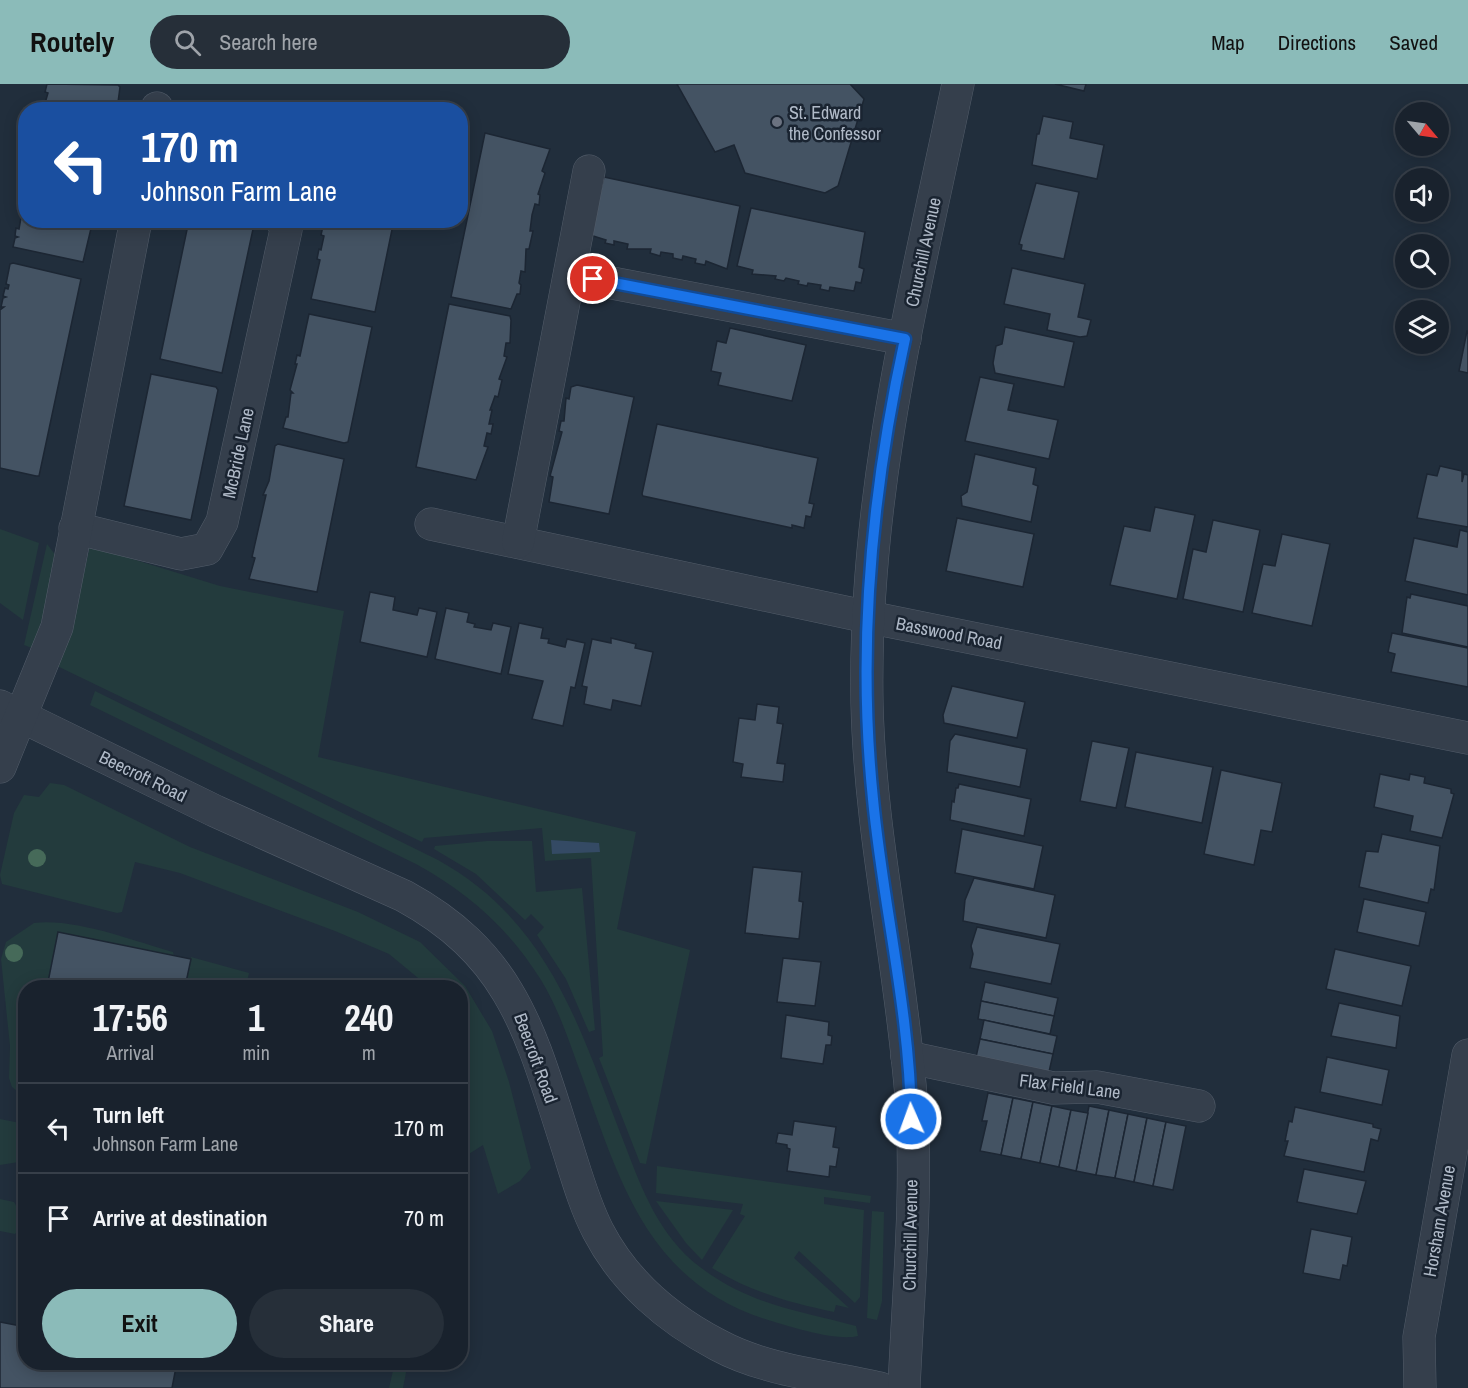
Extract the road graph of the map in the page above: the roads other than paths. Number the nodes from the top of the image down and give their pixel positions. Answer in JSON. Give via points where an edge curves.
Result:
{"nodes":[{"id":1,"x":958,"y":84,"type":"edge"},
{"id":2,"x":589,"y":171,"type":"dead end"},
{"id":3,"x":134,"y":228,"type":"edge"},
{"id":4,"x":285,"y":228,"type":"edge"},
{"id":5,"x":570,"y":275,"type":"junction"},
{"id":6,"x":905,"y":339,"type":"junction"},
{"id":7,"x":431,"y":524,"type":"dead end"},
{"id":8,"x":75,"y":528,"type":"junction"},
{"id":9,"x":518,"y":542,"type":"junction"},
{"id":10,"x":868,"y":617,"type":"junction"},
{"id":11,"x":10,"y":711,"type":"edge"},
{"id":12,"x":1468,"y":738,"type":"edge"},
{"id":13,"x":0,"y":767,"type":"edge"},
{"id":14,"x":1468,"y":1055,"type":"edge"},
{"id":15,"x":907,"y":1057,"type":"junction"},
{"id":16,"x":1199,"y":1106,"type":"dead end"},
{"id":17,"x":880,"y":1388,"type":"edge"},
{"id":18,"x":904,"y":1388,"type":"edge"},
{"id":19,"x":1420,"y":1388,"type":"edge"}],
"edges":[{"from":1,"to":6,"type":"street","name":"Churchill Avenue"},
{"from":2,"to":5,"type":"street"},
{"from":3,"to":8,"type":"street"},
{"from":4,"to":8,"type":"street","name":"McBride Lane","via":[[222,522],[207,549],[181,554]]},
{"from":5,"to":6,"type":"street"},
{"from":5,"to":9,"type":"street"},
{"from":6,"to":10,"type":"street","name":"Churchill Avenue","via":[[880,479]]},
{"from":7,"to":9,"type":"street","name":"Basswood Road"},
{"from":8,"to":11,"type":"street","via":[[57,627]]},
{"from":9,"to":10,"type":"street","name":"Basswood Road"},
{"from":10,"to":12,"type":"street","name":"Basswood Road"},
{"from":10,"to":15,"type":"street","name":"Churchill Avenue","via":[[872,798]]},
{"from":11,"to":13,"type":"street"},
{"from":11,"to":17,"type":"street","name":"Beecroft Road","via":[[431,910],[478,950],[516,1004],[532,1037],[593,1220],[616,1260],[646,1294],[683,1324],[733,1353]]},
{"from":14,"to":19,"type":"street","name":"Horsham Avenue","via":[[1419,1337]]},
{"from":15,"to":16,"type":"street","name":"Flax Field Lane","via":[[1053,1088],[1097,1087]]},
{"from":15,"to":18,"type":"street","name":"Churchill Avenue","via":[[912,1156]]}]}
